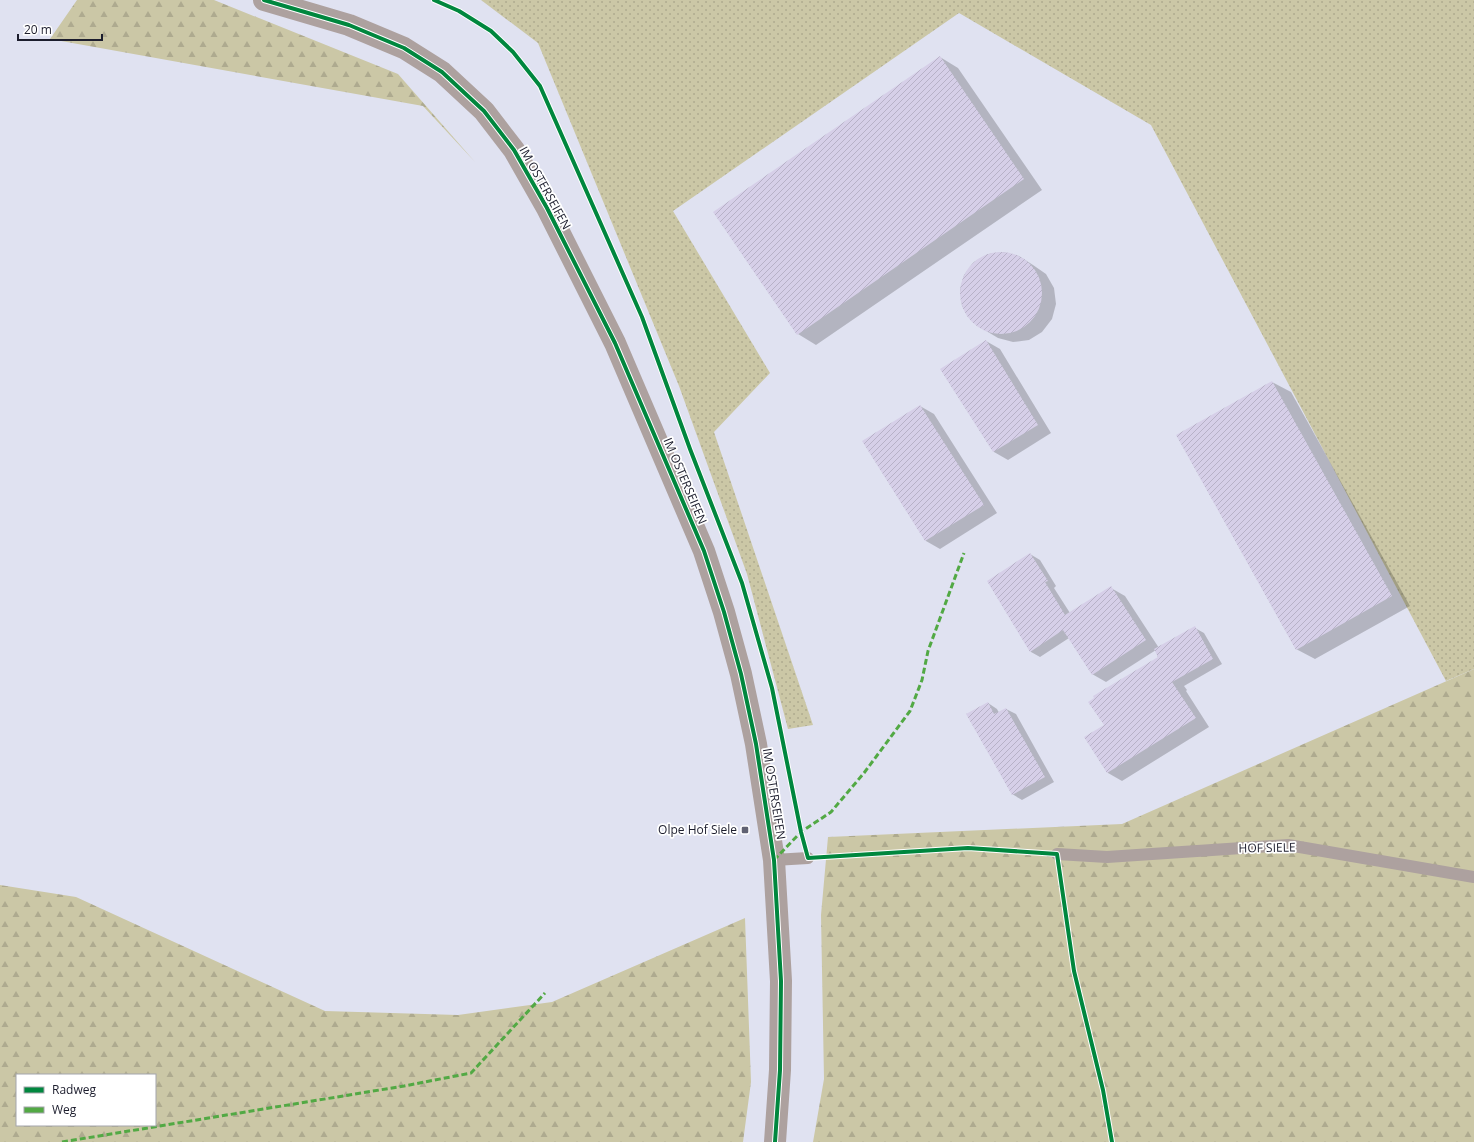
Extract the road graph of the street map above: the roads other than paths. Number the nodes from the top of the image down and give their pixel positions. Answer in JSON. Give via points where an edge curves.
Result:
{"nodes":[{"id":1,"x":264,"y":0,"type":"edge"},
{"id":2,"x":1057,"y":854,"type":"dead end"},
{"id":3,"x":808,"y":858,"type":"dead end"},
{"id":4,"x":774,"y":860,"type":"junction"},
{"id":5,"x":1474,"y":877,"type":"edge"},
{"id":6,"x":775,"y":1142,"type":"edge"}],
"edges":[{"from":1,"to":4,"type":"street","name":"IM OSTERSEIFEN","via":[[349,25],[404,48],[442,72],[484,110],[514,150],[547,208],[615,343],[704,552],[724,612],[742,681],[756,744]]},
{"from":2,"to":5,"type":"lane","name":"HOF SIELE","via":[[1107,857],[1288,845]]},
{"from":3,"to":4,"type":"lane"},
{"from":4,"to":6,"type":"street","name":"IM OSTERSEIFEN","via":[[781,981],[780,1070]]}]}
